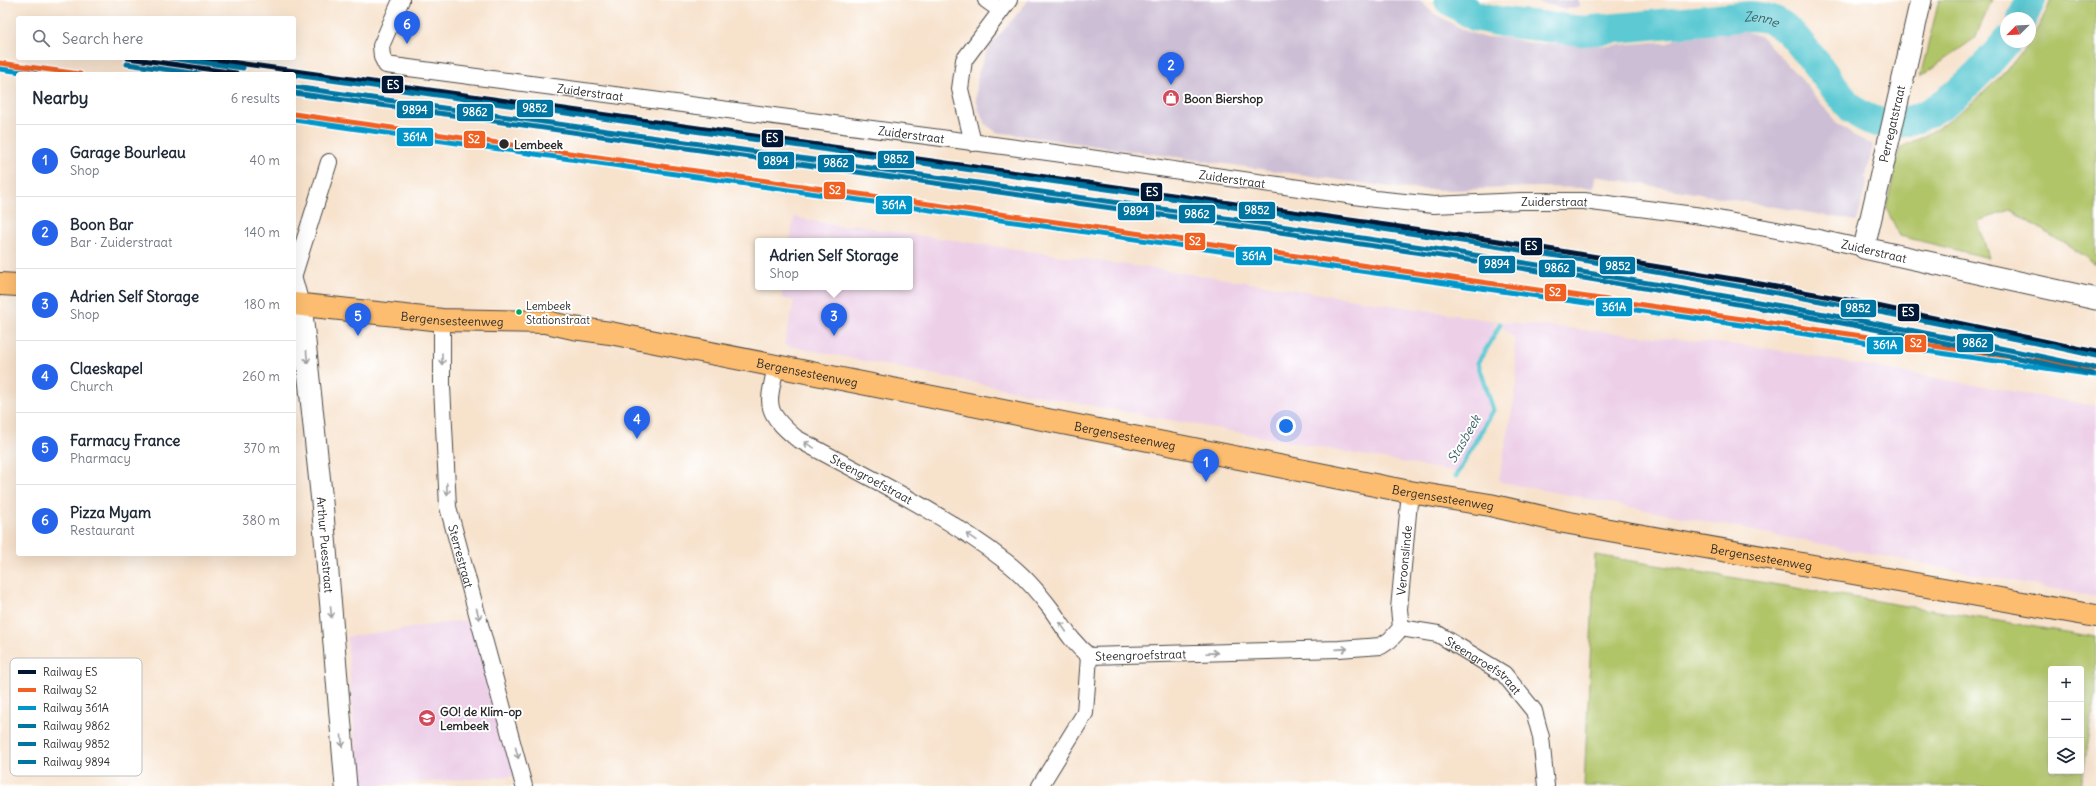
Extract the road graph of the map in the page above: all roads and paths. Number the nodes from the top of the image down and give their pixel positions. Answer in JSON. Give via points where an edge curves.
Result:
{"nodes":[{"id":1,"x":401,"y":0,"type":"edge"},
{"id":2,"x":986,"y":0,"type":"edge"},
{"id":3,"x":1922,"y":0,"type":"edge"},
{"id":4,"x":1004,"y":5,"type":"edge"},
{"id":5,"x":973,"y":143,"type":"junction"},
{"id":6,"x":329,"y":162,"type":"dead end"},
{"id":7,"x":1864,"y":248,"type":"junction"},
{"id":8,"x":296,"y":268,"type":"edge"},
{"id":9,"x":0,"y":284,"type":"edge"},
{"id":10,"x":16,"y":285,"type":"edge"},
{"id":11,"x":2096,"y":299,"type":"edge"},
{"id":12,"x":297,"y":304,"type":"edge"},
{"id":13,"x":442,"y":320,"type":"junction"},
{"id":14,"x":776,"y":366,"type":"junction"},
{"id":15,"x":1410,"y":492,"type":"junction"},
{"id":16,"x":2096,"y":616,"type":"edge"},
{"id":17,"x":1401,"y":628,"type":"junction"},
{"id":18,"x":1089,"y":656,"type":"junction"},
{"id":19,"x":346,"y":786,"type":"edge"},
{"id":20,"x":524,"y":786,"type":"edge"},
{"id":21,"x":1040,"y":786,"type":"edge"},
{"id":22,"x":1546,"y":786,"type":"edge"}],
"edges":[{"from":1,"to":5,"type":"street","name":"Zuiderstraat","via":[[381,46],[386,65]]},
{"from":2,"to":4,"type":"street"},
{"from":3,"to":7,"type":"street","name":"Perregatstraat"},
{"from":4,"to":5,"type":"street","via":[[964,60],[960,89]]},
{"from":5,"to":7,"type":"street","name":"Zuiderstraat","via":[[1375,199],[1427,204],[1584,202],[1702,216]]},
{"from":6,"to":8,"type":"street"},
{"from":7,"to":11,"type":"street","name":"Zuiderstraat"},
{"from":9,"to":10,"type":"main road"},
{"from":12,"to":13,"type":"main road","name":"Bergensesteenweg"},
{"from":12,"to":19,"type":"street","name":"Arthur Puesstraat","one_way":true,"via":[[321,495]]},
{"from":13,"to":14,"type":"main road","name":"Bergensesteenweg","via":[[546,322]]},
{"from":13,"to":20,"type":"street","name":"Sterrestraat","one_way":true,"via":[[442,386],[448,507]]},
{"from":14,"to":15,"type":"main road","name":"Bergensesteenweg"},
{"from":18,"to":14,"type":"street","name":"Steengroefstraat","one_way":true,"via":[[1077,647],[1027,580],[1005,561],[947,522],[796,438],[779,424],[769,401]]},
{"from":15,"to":16,"type":"main road","name":"Bergensesteenweg"},
{"from":15,"to":17,"type":"street","name":"Veroonslinde","via":[[1399,609]]},
{"from":18,"to":17,"type":"street","name":"Steengroefstraat","one_way":true,"via":[[1381,646]]},
{"from":17,"to":22,"type":"street","name":"Steengroefstraat","via":[[1438,634],[1504,674],[1534,711],[1541,737]]},
{"from":18,"to":21,"type":"street","via":[[1085,714]]}]}
